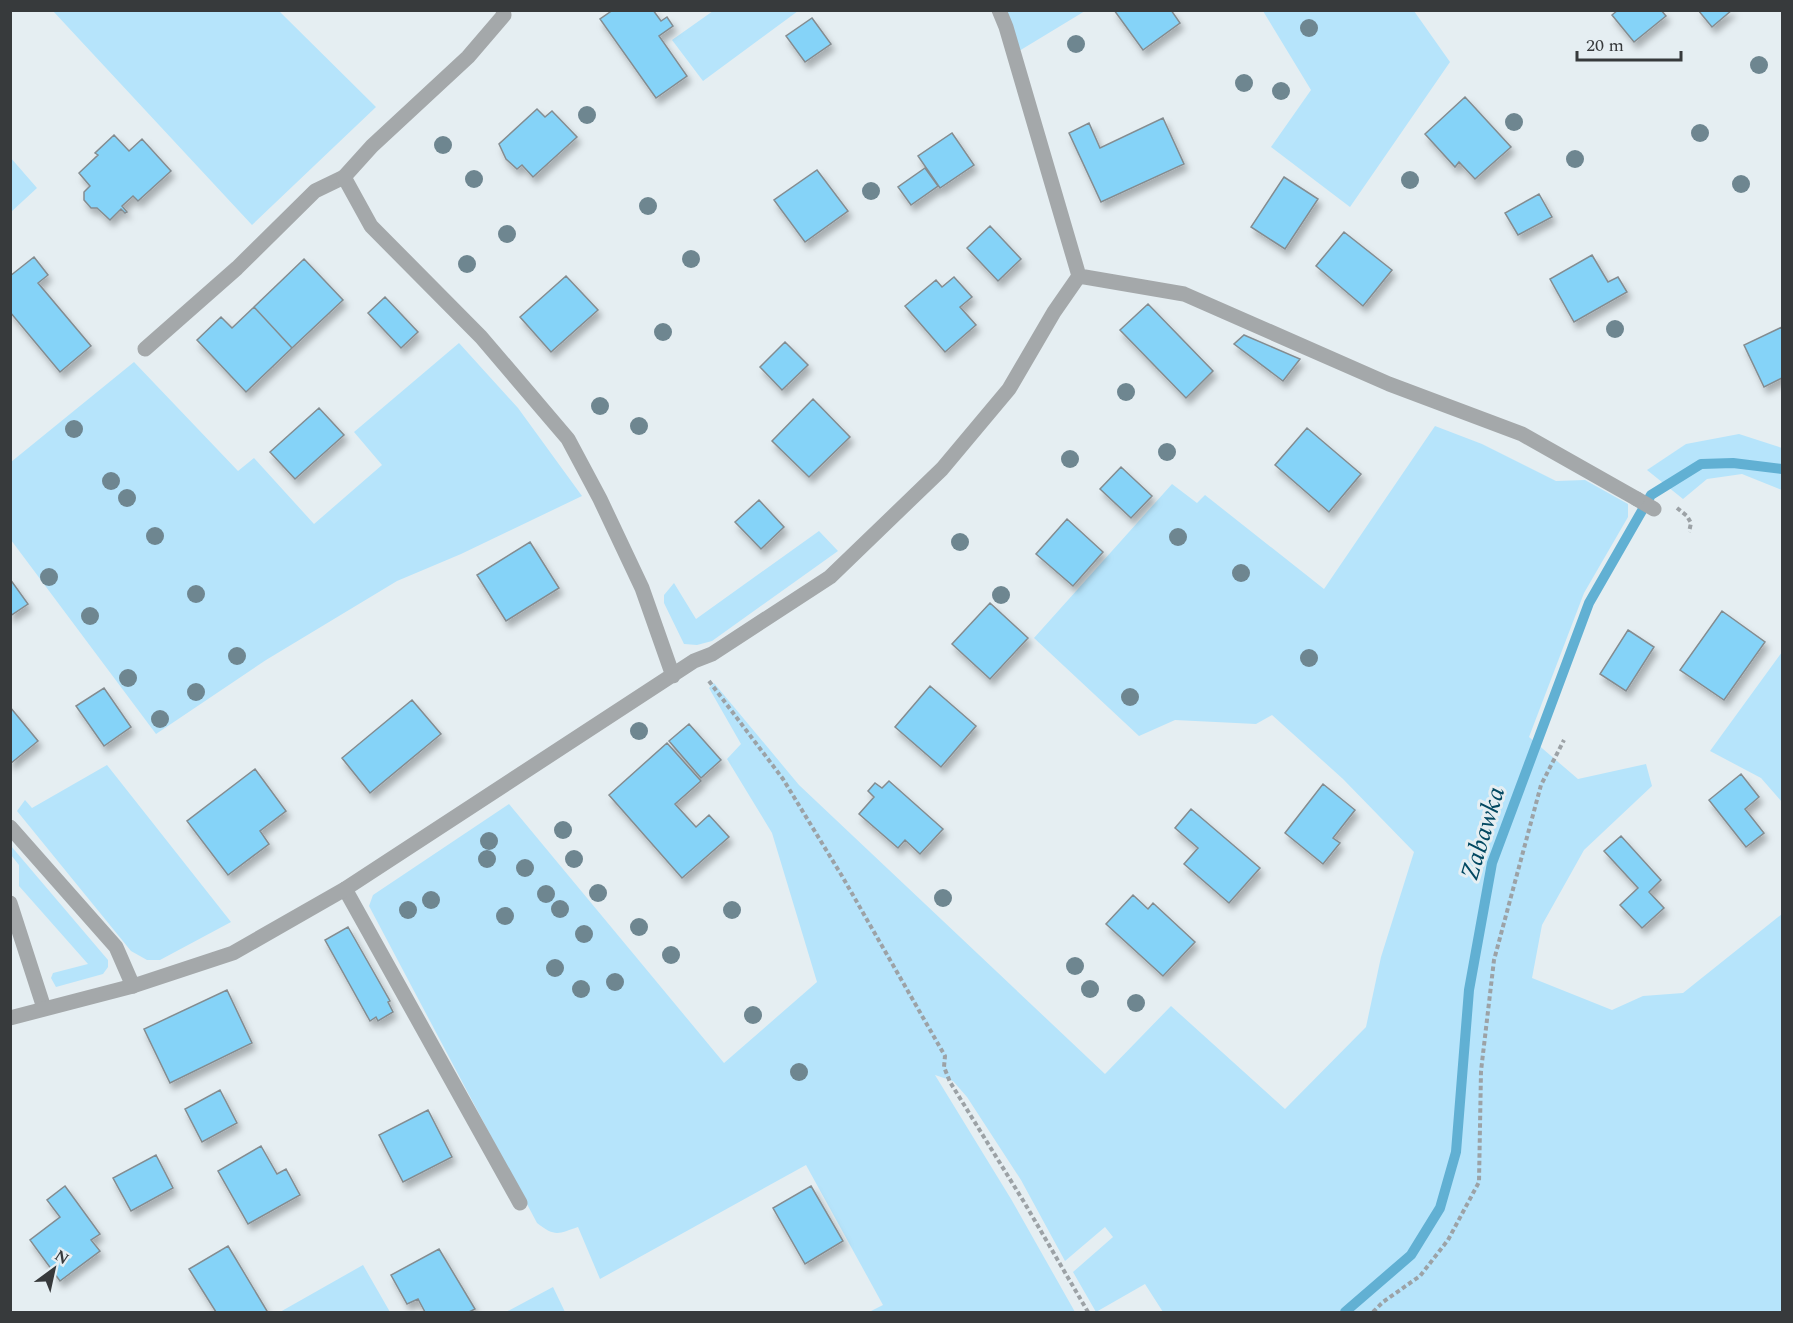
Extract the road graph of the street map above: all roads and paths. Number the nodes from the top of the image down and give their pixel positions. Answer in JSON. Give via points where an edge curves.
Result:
{"nodes":[{"id":1,"x":503,"y":10,"type":"edge"},
{"id":2,"x":999,"y":10,"type":"edge"},
{"id":3,"x":344,"y":177,"type":"junction"},
{"id":4,"x":1079,"y":276,"type":"junction"},
{"id":5,"x":145,"y":349,"type":"dead end"},
{"id":6,"x":1654,"y":509,"type":"dead end"},
{"id":7,"x":1687,"y":516,"type":"dead end"},
{"id":8,"x":1689,"y":532,"type":"dead end"},
{"id":9,"x":694,"y":662,"type":"junction"},
{"id":10,"x":673,"y":676,"type":"junction"},
{"id":11,"x":1564,"y":740,"type":"dead end"},
{"id":12,"x":10,"y":827,"type":"edge"},
{"id":13,"x":345,"y":889,"type":"junction"},
{"id":14,"x":10,"y":903,"type":"edge"},
{"id":15,"x":133,"y":986,"type":"junction"},
{"id":16,"x":44,"y":1008,"type":"junction"},
{"id":17,"x":10,"y":1018,"type":"edge"},
{"id":18,"x":520,"y":1203,"type":"dead end"},
{"id":19,"x":1088,"y":1312,"type":"edge"},
{"id":20,"x":1373,"y":1312,"type":"edge"}],
"edges":[{"from":1,"to":3,"type":"street","via":[[504,15],[468,57]]},
{"from":2,"to":4,"type":"street"},
{"from":3,"to":5,"type":"street","via":[[315,191],[237,268]]},
{"from":3,"to":10,"type":"street","via":[[371,226],[481,337],[568,438],[642,588]]},
{"from":4,"to":6,"type":"street","via":[[1184,294],[1389,384],[1522,435]]},
{"from":4,"to":9,"type":"street","via":[[1009,388],[942,469],[830,577]]},
{"from":7,"to":8,"type":"path","via":[[1691,523]]},
{"from":9,"to":10,"type":"street"},
{"from":9,"to":19,"type":"path","via":[[783,779],[842,876],[945,1056],[944,1068],[950,1082]]},
{"from":10,"to":13,"type":"street"},
{"from":11,"to":20,"type":"path","via":[[1541,785],[1494,960],[1481,1071],[1479,1182],[1448,1240],[1420,1276]]},
{"from":12,"to":15,"type":"street","via":[[116,947]]},
{"from":13,"to":15,"type":"street","via":[[233,953]]},
{"from":13,"to":18,"type":"street"},
{"from":14,"to":16,"type":"street"},
{"from":15,"to":16,"type":"street"},
{"from":16,"to":17,"type":"street"}]}
